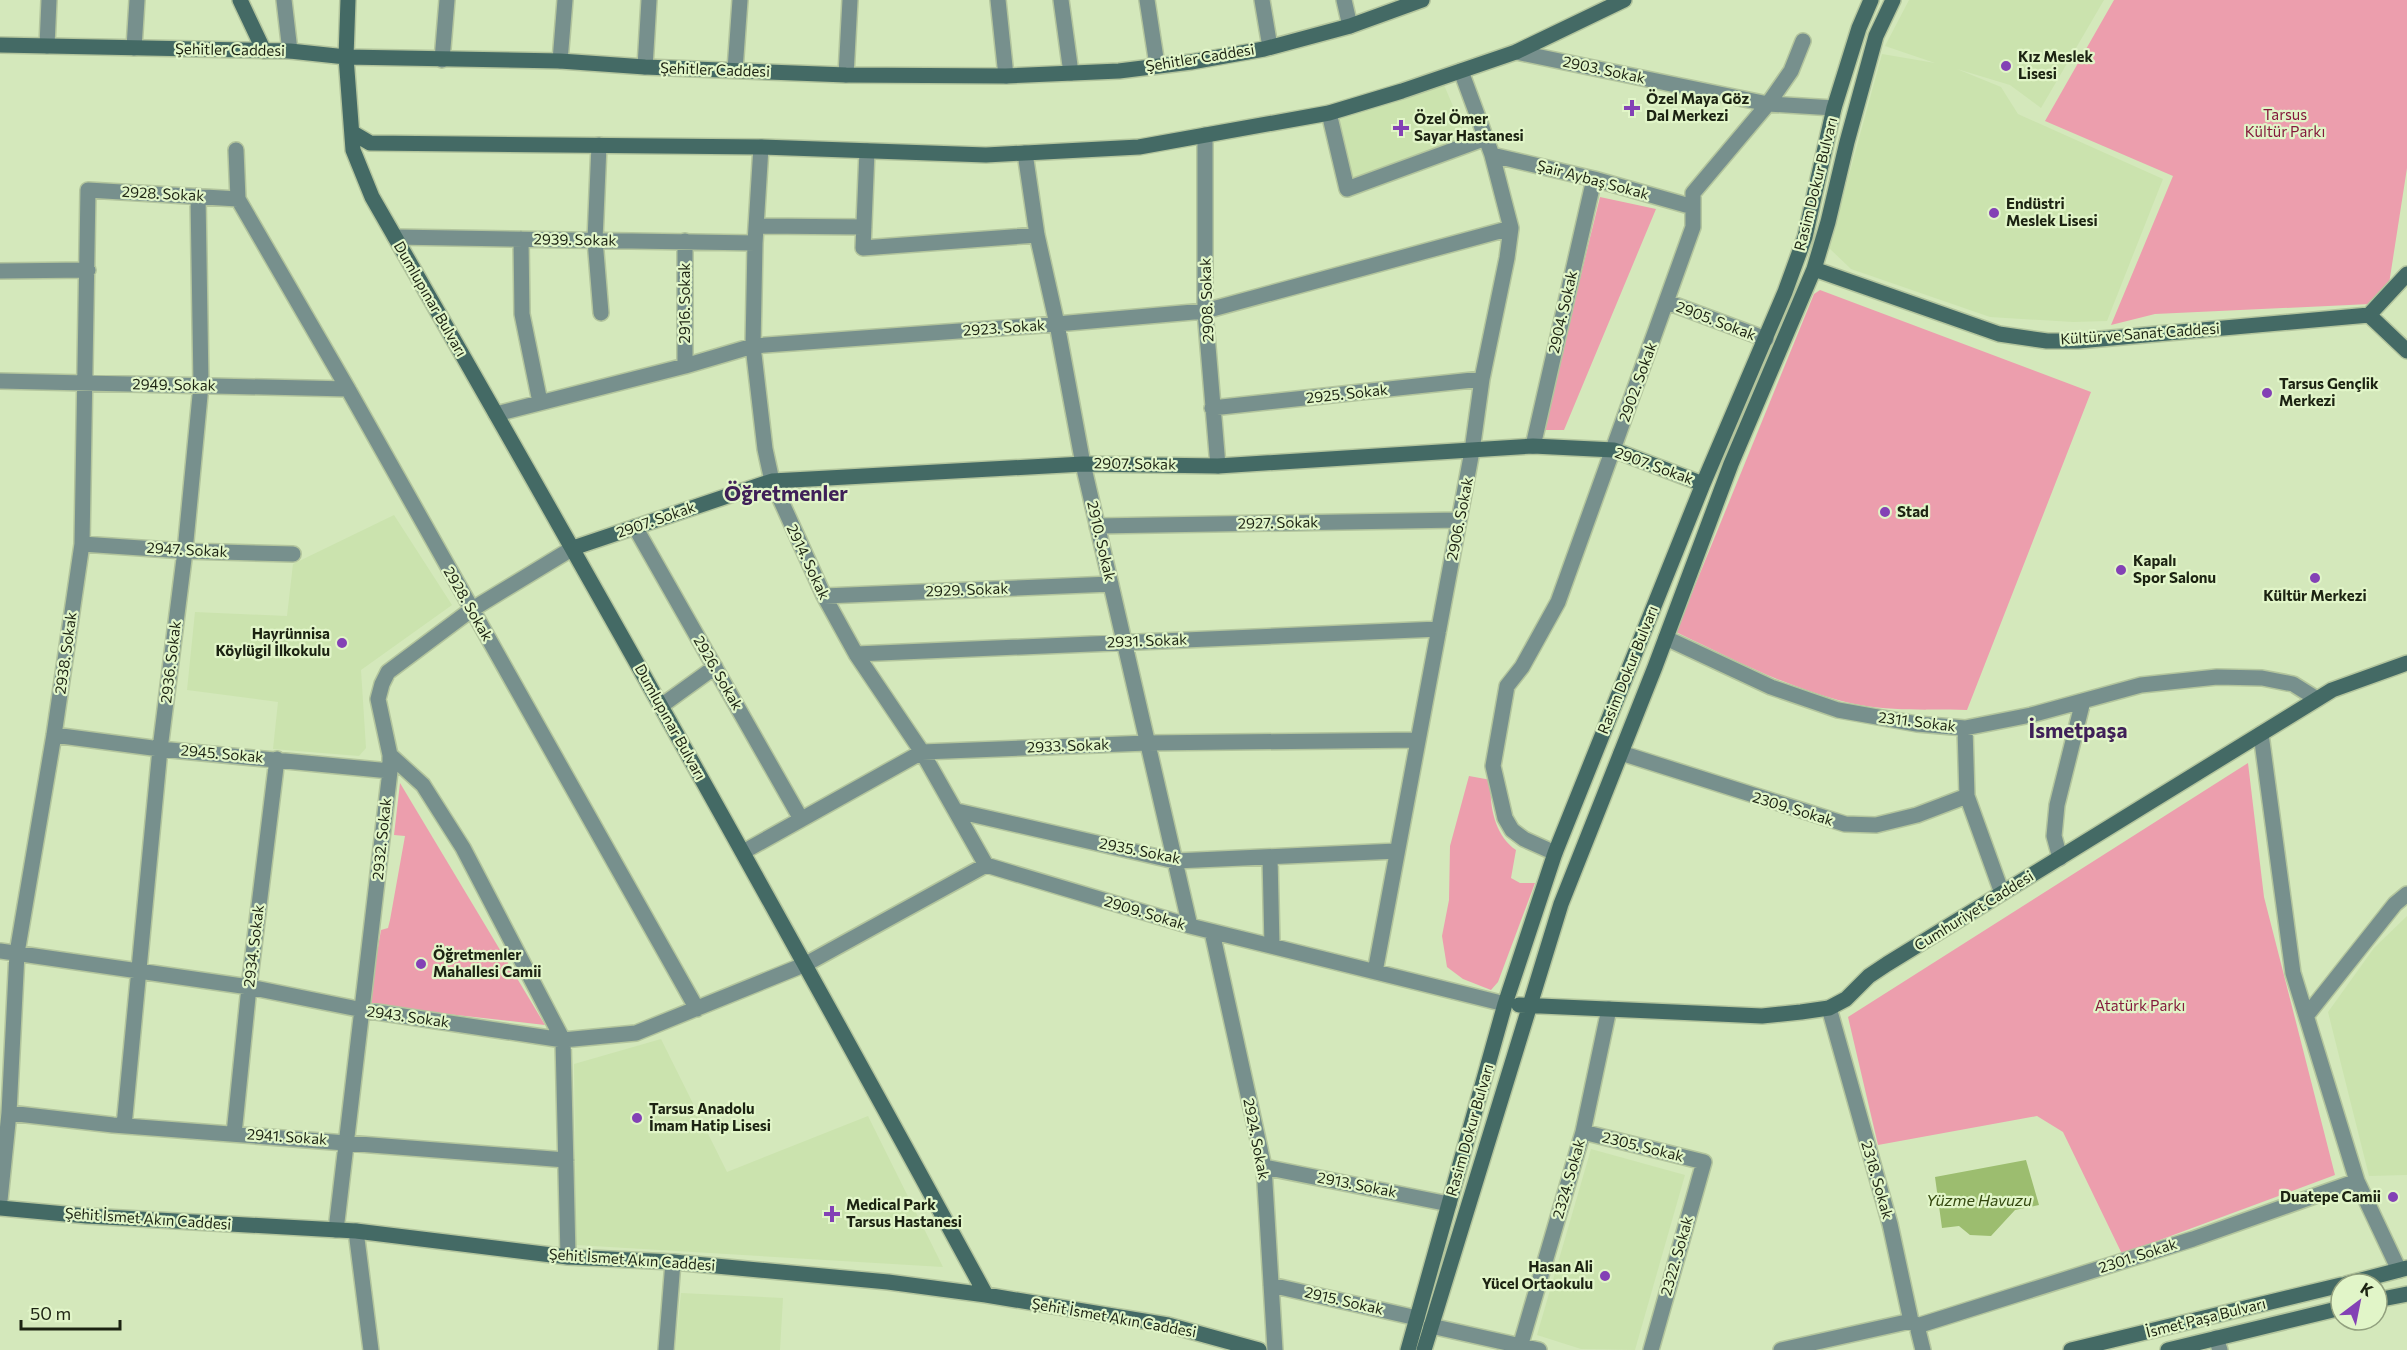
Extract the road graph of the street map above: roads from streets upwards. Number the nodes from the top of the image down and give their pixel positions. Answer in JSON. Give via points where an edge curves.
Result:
{"nodes":[{"id":1,"x":49,"y":0,"type":"edge"},
{"id":2,"x":137,"y":0,"type":"edge"},
{"id":3,"x":240,"y":0,"type":"edge"},
{"id":4,"x":284,"y":0,"type":"edge"},
{"id":5,"x":348,"y":0,"type":"edge"},
{"id":6,"x":447,"y":0,"type":"edge"},
{"id":7,"x":565,"y":0,"type":"edge"},
{"id":8,"x":649,"y":0,"type":"edge"},
{"id":9,"x":740,"y":0,"type":"edge"},
{"id":10,"x":850,"y":0,"type":"edge"},
{"id":11,"x":998,"y":0,"type":"edge"},
{"id":12,"x":1061,"y":0,"type":"edge"},
{"id":13,"x":1147,"y":0,"type":"edge"},
{"id":14,"x":1262,"y":0,"type":"edge"},
{"id":15,"x":1344,"y":0,"type":"edge"},
{"id":16,"x":1422,"y":0,"type":"edge"},
{"id":17,"x":1624,"y":0,"type":"edge"},
{"id":18,"x":1871,"y":0,"type":"edge"},
{"id":19,"x":1893,"y":0,"type":"edge"},
{"id":20,"x":1350,"y":26,"type":"junction"},
{"id":21,"x":1803,"y":41,"type":"dead end"},
{"id":22,"x":0,"y":45,"type":"edge"},
{"id":23,"x":47,"y":46,"type":"junction"},
{"id":24,"x":1270,"y":47,"type":"junction"},
{"id":25,"x":134,"y":48,"type":"junction"},
{"id":26,"x":264,"y":51,"type":"junction"},
{"id":27,"x":290,"y":51,"type":"junction"},
{"id":28,"x":1516,"y":52,"type":"junction"},
{"id":29,"x":346,"y":57,"type":"junction"},
{"id":30,"x":442,"y":60,"type":"junction"},
{"id":31,"x":560,"y":61,"type":"junction"},
{"id":32,"x":1157,"y":65,"type":"junction"},
{"id":33,"x":645,"y":67,"type":"junction"},
{"id":34,"x":735,"y":70,"type":"junction"},
{"id":35,"x":1461,"y":71,"type":"junction"},
{"id":36,"x":1071,"y":73,"type":"junction"},
{"id":37,"x":846,"y":75,"type":"junction"},
{"id":38,"x":1006,"y":76,"type":"junction"},
{"id":39,"x":1768,"y":104,"type":"junction"},
{"id":40,"x":1834,"y":108,"type":"junction"},
{"id":41,"x":1329,"y":112,"type":"junction"},
{"id":42,"x":353,"y":133,"type":"junction"},
{"id":43,"x":1205,"y":135,"type":"junction"},
{"id":44,"x":1486,"y":138,"type":"junction"},
{"id":45,"x":599,"y":145,"type":"junction"},
{"id":46,"x":761,"y":147,"type":"junction"},
{"id":47,"x":236,"y":150,"type":"dead end"},
{"id":48,"x":867,"y":151,"type":"junction"},
{"id":49,"x":1025,"y":153,"type":"junction"},
{"id":50,"x":1492,"y":155,"type":"junction"},
{"id":51,"x":1594,"y":178,"type":"junction"},
{"id":52,"x":88,"y":190,"type":"joint"},
{"id":53,"x":198,"y":196,"type":"junction"},
{"id":54,"x":238,"y":199,"type":"junction"},
{"id":55,"x":1693,"y":207,"type":"junction"},
{"id":56,"x":756,"y":226,"type":"junction"},
{"id":57,"x":864,"y":227,"type":"junction"},
{"id":58,"x":1511,"y":228,"type":"junction"},
{"id":59,"x":1037,"y":235,"type":"junction"},
{"id":60,"x":395,"y":237,"type":"junction"},
{"id":61,"x":521,"y":239,"type":"junction"},
{"id":62,"x":595,"y":240,"type":"junction"},
{"id":63,"x":685,"y":241,"type":"junction"},
{"id":64,"x":755,"y":243,"type":"junction"},
{"id":65,"x":1814,"y":268,"type":"junction"},
{"id":66,"x":88,"y":270,"type":"junction"},
{"id":67,"x":0,"y":271,"type":"edge"},
{"id":68,"x":2407,"y":274,"type":"edge"},
{"id":69,"x":1667,"y":302,"type":"junction"},
{"id":70,"x":1205,"y":311,"type":"junction"},
{"id":71,"x":601,"y":313,"type":"dead end"},
{"id":72,"x":2370,"y":315,"type":"junction"},
{"id":73,"x":1057,"y":324,"type":"junction"},
{"id":74,"x":1766,"y":339,"type":"junction"},
{"id":75,"x":753,"y":346,"type":"junction"},
{"id":76,"x":2407,"y":351,"type":"edge"},
{"id":77,"x":685,"y":366,"type":"junction"},
{"id":78,"x":1482,"y":379,"type":"junction"},
{"id":79,"x":0,"y":381,"type":"edge"},
{"id":80,"x":85,"y":383,"type":"junction"},
{"id":81,"x":201,"y":385,"type":"junction"},
{"id":82,"x":348,"y":389,"type":"junction"},
{"id":83,"x":540,"y":402,"type":"junction"},
{"id":84,"x":1212,"y":408,"type":"junction"},
{"id":85,"x":496,"y":414,"type":"junction"},
{"id":86,"x":1533,"y":446,"type":"junction"},
{"id":87,"x":1614,"y":450,"type":"junction"},
{"id":88,"x":1472,"y":451,"type":"junction"},
{"id":89,"x":1083,"y":464,"type":"junction"},
{"id":90,"x":1218,"y":466,"type":"junction"},
{"id":91,"x":772,"y":482,"type":"junction"},
{"id":92,"x":1703,"y":484,"type":"junction"},
{"id":93,"x":1460,"y":520,"type":"junction"},
{"id":94,"x":1097,"y":526,"type":"junction"},
{"id":95,"x":635,"y":527,"type":"junction"},
{"id":96,"x":82,"y":544,"type":"junction"},
{"id":97,"x":573,"y":548,"type":"junction"},
{"id":98,"x":186,"y":551,"type":"junction"},
{"id":99,"x":293,"y":554,"type":"dead end"},
{"id":100,"x":1111,"y":584,"type":"junction"},
{"id":101,"x":824,"y":596,"type":"junction"},
{"id":102,"x":471,"y":610,"type":"junction"},
{"id":103,"x":1439,"y":629,"type":"junction"},
{"id":104,"x":1665,"y":638,"type":"junction"},
{"id":105,"x":1124,"y":642,"type":"junction"},
{"id":106,"x":856,"y":654,"type":"junction"},
{"id":107,"x":2407,"y":663,"type":"edge"},
{"id":108,"x":715,"y":667,"type":"junction"},
{"id":109,"x":2317,"y":699,"type":"junction"},
{"id":110,"x":2083,"y":700,"type":"junction"},
{"id":111,"x":661,"y":706,"type":"junction"},
{"id":112,"x":1965,"y":728,"type":"junction"},
{"id":113,"x":2261,"y":734,"type":"junction"},
{"id":114,"x":54,"y":735,"type":"junction"},
{"id":115,"x":1418,"y":740,"type":"junction"},
{"id":116,"x":1148,"y":743,"type":"junction"},
{"id":117,"x":160,"y":748,"type":"junction"},
{"id":118,"x":922,"y":752,"type":"junction"},
{"id":119,"x":1620,"y":753,"type":"junction"},
{"id":120,"x":277,"y":759,"type":"junction"},
{"id":121,"x":390,"y":763,"type":"junction"},
{"id":122,"x":1967,"y":796,"type":"junction"},
{"id":123,"x":957,"y":811,"type":"junction"},
{"id":124,"x":801,"y":819,"type":"junction"},
{"id":125,"x":1397,"y":851,"type":"junction"},
{"id":126,"x":743,"y":852,"type":"junction"},
{"id":127,"x":1555,"y":854,"type":"junction"},
{"id":128,"x":1270,"y":857,"type":"junction"},
{"id":129,"x":2060,"y":858,"type":"junction"},
{"id":130,"x":1175,"y":861,"type":"junction"},
{"id":131,"x":986,"y":865,"type":"junction"},
{"id":132,"x":2002,"y":893,"type":"junction"},
{"id":133,"x":2407,"y":894,"type":"edge"},
{"id":134,"x":1190,"y":926,"type":"junction"},
{"id":135,"x":1212,"y":932,"type":"junction"},
{"id":136,"x":1272,"y":946,"type":"junction"},
{"id":137,"x":0,"y":951,"type":"edge"},
{"id":138,"x":17,"y":953,"type":"junction"},
{"id":139,"x":806,"y":964,"type":"junction"},
{"id":140,"x":137,"y":971,"type":"junction"},
{"id":141,"x":1375,"y":972,"type":"junction"},
{"id":142,"x":249,"y":987,"type":"junction"},
{"id":143,"x":1505,"y":1004,"type":"junction"},
{"id":144,"x":1528,"y":1005,"type":"junction"},
{"id":145,"x":697,"y":1008,"type":"junction"},
{"id":146,"x":1829,"y":1008,"type":"junction"},
{"id":147,"x":1610,"y":1009,"type":"junction"},
{"id":148,"x":363,"y":1010,"type":"junction"},
{"id":149,"x":2307,"y":1015,"type":"junction"},
{"id":150,"x":563,"y":1040,"type":"junction"},
{"id":151,"x":9,"y":1113,"type":"junction"},
{"id":152,"x":124,"y":1126,"type":"junction"},
{"id":153,"x":1583,"y":1132,"type":"junction"},
{"id":154,"x":234,"y":1134,"type":"junction"},
{"id":155,"x":346,"y":1142,"type":"junction"},
{"id":156,"x":566,"y":1160,"type":"junction"},
{"id":157,"x":1704,"y":1162,"type":"joint"},
{"id":158,"x":1264,"y":1167,"type":"junction"},
{"id":159,"x":2357,"y":1182,"type":"junction"},
{"id":160,"x":0,"y":1200,"type":"edge"},
{"id":161,"x":1449,"y":1204,"type":"junction"},
{"id":162,"x":0,"y":1208,"type":"edge"},
{"id":163,"x":336,"y":1230,"type":"junction"},
{"id":164,"x":356,"y":1231,"type":"junction"},
{"id":165,"x":568,"y":1257,"type":"junction"},
{"id":166,"x":673,"y":1262,"type":"junction"},
{"id":167,"x":2403,"y":1269,"type":"edge"},
{"id":168,"x":1271,"y":1285,"type":"junction"},
{"id":169,"x":2329,"y":1288,"type":"edge"},
{"id":170,"x":2407,"y":1294,"type":"edge"},
{"id":171,"x":986,"y":1296,"type":"junction"},
{"id":172,"x":2389,"y":1298,"type":"edge"},
{"id":173,"x":2329,"y":1312,"type":"edge"},
{"id":174,"x":1418,"y":1318,"type":"junction"},
{"id":175,"x":1914,"y":1324,"type":"junction"},
{"id":176,"x":1431,"y":1326,"type":"junction"},
{"id":177,"x":2218,"y":1344,"type":"edge"},
{"id":178,"x":1520,"y":1347,"type":"junction"},
{"id":179,"x":371,"y":1350,"type":"edge"},
{"id":180,"x":666,"y":1350,"type":"edge"},
{"id":181,"x":1259,"y":1350,"type":"edge"},
{"id":182,"x":1275,"y":1350,"type":"edge"},
{"id":183,"x":1408,"y":1350,"type":"edge"},
{"id":184,"x":1424,"y":1350,"type":"edge"},
{"id":185,"x":1539,"y":1350,"type":"edge"},
{"id":186,"x":1651,"y":1350,"type":"edge"},
{"id":187,"x":1780,"y":1350,"type":"edge"},
{"id":188,"x":1923,"y":1350,"type":"edge"},
{"id":189,"x":2071,"y":1350,"type":"edge"},
{"id":190,"x":2168,"y":1350,"type":"edge"}],
"edges":[{"from":1,"to":23,"type":"street"},
{"from":2,"to":25,"type":"street"},
{"from":3,"to":26,"type":"street"},
{"from":4,"to":27,"type":"street"},
{"from":5,"to":29,"type":"street"},
{"from":6,"to":30,"type":"street"},
{"from":7,"to":31,"type":"street"},
{"from":8,"to":33,"type":"street"},
{"from":9,"to":34,"type":"street"},
{"from":10,"to":37,"type":"street"},
{"from":11,"to":38,"type":"street"},
{"from":12,"to":36,"type":"street"},
{"from":13,"to":32,"type":"street"},
{"from":14,"to":24,"type":"street"},
{"from":15,"to":20,"type":"street"},
{"from":16,"to":20,"type":"street","name":"Şehitler Caddesi"},
{"from":17,"to":28,"type":"street"},
{"from":18,"to":40,"type":"street","name":"Rasim Dokur Bulvarı"},
{"from":19,"to":65,"type":"street","via":[[1876,36]]},
{"from":20,"to":24,"type":"street","name":"Şehitler Caddesi"},
{"from":21,"to":39,"type":"street","name":"2902. Sokak","via":[[1791,71]]},
{"from":22,"to":23,"type":"street","name":"Şehitler Caddesi"},
{"from":23,"to":25,"type":"street","name":"Şehitler Caddesi"},
{"from":24,"to":32,"type":"street","name":"Şehitler Caddesi"},
{"from":25,"to":26,"type":"street","name":"Şehitler Caddesi"},
{"from":26,"to":27,"type":"street","name":"Şehitler Caddesi"},
{"from":27,"to":29,"type":"street","name":"Şehitler Caddesi"},
{"from":28,"to":35,"type":"street"},
{"from":28,"to":39,"type":"street","name":"2903. Sokak"},
{"from":29,"to":30,"type":"street","name":"Şehitler Caddesi"},
{"from":29,"to":42,"type":"street"},
{"from":30,"to":31,"type":"street","name":"Şehitler Caddesi"},
{"from":31,"to":33,"type":"street","name":"Şehitler Caddesi"},
{"from":32,"to":36,"type":"street","name":"Şehitler Caddesi"},
{"from":33,"to":34,"type":"street","name":"Şehitler Caddesi"},
{"from":34,"to":37,"type":"street","name":"Şehitler Caddesi"},
{"from":35,"to":41,"type":"street"},
{"from":35,"to":44,"type":"street","name":"2906. Sokak"},
{"from":36,"to":38,"type":"street","name":"Şehitler Caddesi"},
{"from":37,"to":38,"type":"street","name":"Şehitler Caddesi"},
{"from":39,"to":40,"type":"street","name":"2903. Sokak"},
{"from":39,"to":55,"type":"street","name":"2902. Sokak","via":[[1693,193]]},
{"from":40,"to":74,"type":"street","name":"Rasim Dokur Bulvarı","via":[[1805,237]]},
{"from":41,"to":43,"type":"street"},
{"from":41,"to":44,"type":"street","via":[[1347,189]]},
{"from":42,"to":45,"type":"street","via":[[370,143]]},
{"from":42,"to":60,"type":"street","name":"Dumlupınar Bulvarı","via":[[353,150],[372,198]]},
{"from":43,"to":49,"type":"street","via":[[1139,147]]},
{"from":43,"to":70,"type":"street","name":"2908. Sokak"},
{"from":44,"to":50,"type":"street","name":"2906. Sokak"},
{"from":45,"to":46,"type":"street"},
{"from":45,"to":62,"type":"street"},
{"from":46,"to":48,"type":"street"},
{"from":46,"to":56,"type":"street","name":"2914. Sokak"},
{"from":47,"to":54,"type":"street","name":"2928. Sokak"},
{"from":48,"to":49,"type":"street"},
{"from":48,"to":57,"type":"street"},
{"from":49,"to":59,"type":"street","name":"2910. Sokak"},
{"from":50,"to":51,"type":"street","name":"Şair Aybaş Sokak"},
{"from":50,"to":58,"type":"street","name":"2906. Sokak"},
{"from":51,"to":55,"type":"street","name":"Şair Aybaş Sokak"},
{"from":51,"to":86,"type":"street","name":"2904. Sokak"},
{"from":52,"to":53,"type":"street","name":"2928. Sokak"},
{"from":52,"to":66,"type":"street","name":"2938. Sokak"},
{"from":53,"to":54,"type":"street","name":"2928. Sokak"},
{"from":53,"to":81,"type":"street","name":"2936. Sokak"},
{"from":54,"to":82,"type":"street","name":"2928. Sokak"},
{"from":55,"to":69,"type":"street","name":"2902. Sokak","via":[[1693,227]]},
{"from":56,"to":57,"type":"street"},
{"from":56,"to":64,"type":"street","name":"2914. Sokak"},
{"from":57,"to":59,"type":"street","via":[[863,248]]},
{"from":58,"to":70,"type":"street","name":"2923. Sokak"},
{"from":58,"to":78,"type":"street","name":"2906. Sokak"},
{"from":59,"to":73,"type":"street","name":"2910. Sokak"},
{"from":60,"to":61,"type":"street","name":"2939. Sokak"},
{"from":60,"to":85,"type":"street","name":"Dumlupınar Bulvarı"},
{"from":61,"to":62,"type":"street","name":"2939. Sokak"},
{"from":61,"to":83,"type":"street","via":[[522,314]]},
{"from":62,"to":63,"type":"street","name":"2939. Sokak"},
{"from":62,"to":71,"type":"street"},
{"from":63,"to":64,"type":"street","name":"2939. Sokak"},
{"from":63,"to":77,"type":"street","name":"2916. Sokak"},
{"from":64,"to":75,"type":"street","name":"2914. Sokak"},
{"from":65,"to":72,"type":"street","name":"Kültür ve Sanat Caddesi","via":[[1999,334],[2048,340],[2078,341]]},
{"from":65,"to":104,"type":"street","via":[[1731,464]]},
{"from":66,"to":67,"type":"street"},
{"from":66,"to":80,"type":"street","name":"2938. Sokak"},
{"from":68,"to":72,"type":"street"},
{"from":69,"to":74,"type":"street","name":"2905. Sokak"},
{"from":69,"to":87,"type":"street","name":"2902. Sokak"},
{"from":70,"to":73,"type":"street","name":"2923. Sokak"},
{"from":70,"to":84,"type":"street","name":"2908. Sokak"},
{"from":72,"to":76,"type":"street"},
{"from":73,"to":75,"type":"street","name":"2923. Sokak"},
{"from":73,"to":89,"type":"street","name":"2910. Sokak"},
{"from":74,"to":92,"type":"street","name":"Rasim Dokur Bulvarı"},
{"from":75,"to":77,"type":"street","name":"2923. Sokak"},
{"from":75,"to":91,"type":"street","name":"2914. Sokak"},
{"from":77,"to":83,"type":"street","name":"2923. Sokak"},
{"from":78,"to":84,"type":"street","name":"2925. Sokak"},
{"from":78,"to":88,"type":"street","name":"2906. Sokak"},
{"from":79,"to":80,"type":"street","name":"2949. Sokak"},
{"from":80,"to":81,"type":"street","name":"2949. Sokak"},
{"from":80,"to":96,"type":"street","name":"2938. Sokak"},
{"from":81,"to":82,"type":"street","name":"2949. Sokak"},
{"from":81,"to":98,"type":"street","name":"2936. Sokak"},
{"from":82,"to":102,"type":"street","name":"2928. Sokak"},
{"from":83,"to":85,"type":"street","name":"2923. Sokak"},
{"from":84,"to":90,"type":"street","name":"2908. Sokak"},
{"from":85,"to":97,"type":"street","name":"Dumlupınar Bulvarı"},
{"from":86,"to":87,"type":"street","name":"2907. Sokak"},
{"from":86,"to":88,"type":"street","name":"2907. Sokak"},
{"from":87,"to":92,"type":"street","name":"2907. Sokak"},
{"from":87,"to":127,"type":"street","name":"2902. Sokak","via":[[1558,602],[1507,686],[1492,766],[1505,818],[1512,830]]},
{"from":88,"to":90,"type":"street","name":"2907. Sokak"},
{"from":88,"to":93,"type":"street","name":"2906. Sokak"},
{"from":89,"to":90,"type":"street","name":"2907. Sokak"},
{"from":89,"to":91,"type":"street","name":"2907. Sokak"},
{"from":89,"to":94,"type":"street","name":"2910. Sokak"},
{"from":91,"to":95,"type":"street","name":"2907. Sokak"},
{"from":91,"to":101,"type":"street","name":"2914. Sokak"},
{"from":92,"to":127,"type":"street","name":"Rasim Dokur Bulvarı"},
{"from":93,"to":94,"type":"street","name":"2927. Sokak"},
{"from":93,"to":103,"type":"street","name":"2906. Sokak"},
{"from":94,"to":100,"type":"street","name":"2910. Sokak"},
{"from":95,"to":97,"type":"street","name":"2907. Sokak"},
{"from":95,"to":108,"type":"street","name":"2926. Sokak"},
{"from":96,"to":98,"type":"street","name":"2947. Sokak"},
{"from":96,"to":114,"type":"street","name":"2938. Sokak"},
{"from":97,"to":102,"type":"street","name":"2932. Sokak"},
{"from":97,"to":111,"type":"street","name":"Dumlupınar Bulvarı"},
{"from":98,"to":99,"type":"street","name":"2947. Sokak"},
{"from":98,"to":117,"type":"street","name":"2936. Sokak"},
{"from":100,"to":101,"type":"street","name":"2929. Sokak"},
{"from":100,"to":105,"type":"street","name":"2910. Sokak"},
{"from":101,"to":106,"type":"street","name":"2914. Sokak"},
{"from":102,"to":121,"type":"street","name":"2932. Sokak","via":[[388,672],[378,699]]},
{"from":102,"to":145,"type":"street","name":"2928. Sokak"},
{"from":103,"to":105,"type":"street","name":"2931. Sokak"},
{"from":103,"to":115,"type":"street","name":"2906. Sokak"},
{"from":104,"to":112,"type":"street","name":"2311. Sokak","via":[[1771,687],[1838,710]]},
{"from":104,"to":119,"type":"street"},
{"from":105,"to":106,"type":"street","name":"2931. Sokak"},
{"from":105,"to":116,"type":"street","name":"2910. Sokak"},
{"from":106,"to":118,"type":"street","name":"2914. Sokak"},
{"from":107,"to":109,"type":"street","name":"Cumhuriyet Caddesi"},
{"from":108,"to":111,"type":"street"},
{"from":108,"to":124,"type":"street","name":"2926. Sokak"},
{"from":109,"to":110,"type":"street","name":"2311. Sokak","via":[[2293,684],[2262,678],[2217,677],[2141,685]]},
{"from":109,"to":113,"type":"street","name":"Cumhuriyet Caddesi"},
{"from":110,"to":112,"type":"street","name":"2311. Sokak"},
{"from":110,"to":129,"type":"street","via":[[2057,805],[2054,836]]},
{"from":111,"to":126,"type":"street","name":"Dumlupınar Bulvarı"},
{"from":112,"to":122,"type":"street"},
{"from":113,"to":129,"type":"street","name":"Cumhuriyet Caddesi"},
{"from":113,"to":149,"type":"street","via":[[2293,973]]},
{"from":114,"to":117,"type":"street","name":"2945. Sokak"},
{"from":114,"to":138,"type":"street","name":"2938. Sokak"},
{"from":115,"to":116,"type":"street","name":"2933. Sokak"},
{"from":115,"to":125,"type":"street","name":"2906. Sokak"},
{"from":116,"to":118,"type":"street","name":"2933. Sokak"},
{"from":116,"to":130,"type":"street","name":"2910. Sokak"},
{"from":117,"to":120,"type":"street","name":"2945. Sokak"},
{"from":117,"to":140,"type":"street","name":"2936. Sokak"},
{"from":118,"to":123,"type":"street","name":"2914. Sokak"},
{"from":118,"to":124,"type":"street","name":"2933. Sokak"},
{"from":119,"to":122,"type":"street","name":"2309. Sokak","via":[[1845,824],[1876,825]]},
{"from":119,"to":144,"type":"street","via":[[1561,904]]},
{"from":120,"to":121,"type":"street","name":"2945. Sokak"},
{"from":120,"to":142,"type":"street","name":"2934. Sokak"},
{"from":121,"to":148,"type":"street","name":"2932. Sokak"},
{"from":121,"to":150,"type":"street","via":[[423,785],[463,848]]},
{"from":122,"to":132,"type":"street"},
{"from":123,"to":130,"type":"street","name":"2935. Sokak"},
{"from":123,"to":131,"type":"street","name":"2914. Sokak"},
{"from":124,"to":126,"type":"street","name":"2933. Sokak"},
{"from":125,"to":128,"type":"street","name":"2935. Sokak"},
{"from":125,"to":141,"type":"street","name":"2906. Sokak"},
{"from":126,"to":139,"type":"street","name":"Dumlupınar Bulvarı"},
{"from":127,"to":143,"type":"street","name":"Rasim Dokur Bulvarı"},
{"from":128,"to":130,"type":"street","name":"2935. Sokak"},
{"from":128,"to":136,"type":"street"},
{"from":129,"to":132,"type":"street","name":"Cumhuriyet Caddesi"},
{"from":130,"to":134,"type":"street","name":"2910. Sokak"},
{"from":131,"to":134,"type":"street","name":"2909. Sokak"},
{"from":131,"to":139,"type":"street"},
{"from":132,"to":146,"type":"street","name":"Cumhuriyet Caddesi","via":[[1887,964],[1846,999]]},
{"from":133,"to":149,"type":"street"},
{"from":134,"to":135,"type":"street","name":"2909. Sokak"},
{"from":135,"to":136,"type":"street","name":"2909. Sokak"},
{"from":135,"to":158,"type":"street","name":"2924. Sokak"},
{"from":136,"to":141,"type":"street","name":"2909. Sokak"},
{"from":137,"to":138,"type":"street","name":"2943. Sokak"},
{"from":138,"to":140,"type":"street","name":"2943. Sokak"},
{"from":138,"to":151,"type":"street","name":"2938. Sokak"},
{"from":139,"to":145,"type":"street","name":"2943. Sokak"},
{"from":139,"to":171,"type":"street","name":"Dumlupınar Bulvarı"},
{"from":140,"to":142,"type":"street","name":"2943. Sokak"},
{"from":140,"to":152,"type":"street","name":"2936. Sokak"},
{"from":141,"to":143,"type":"street","name":"2909. Sokak"},
{"from":142,"to":148,"type":"street","name":"2943. Sokak"},
{"from":142,"to":154,"type":"street","name":"2934. Sokak"},
{"from":143,"to":144,"type":"street","name":"Cumhuriyet Caddesi"},
{"from":143,"to":161,"type":"street","name":"Rasim Dokur Bulvarı"},
{"from":144,"to":147,"type":"street","name":"Cumhuriyet Caddesi"},
{"from":144,"to":176,"type":"street"},
{"from":145,"to":150,"type":"street","name":"2943. Sokak","via":[[636,1033]]},
{"from":146,"to":147,"type":"street","name":"Cumhuriyet Caddesi","via":[[1762,1016]]},
{"from":146,"to":175,"type":"street","name":"2318. Sokak"},
{"from":147,"to":153,"type":"street","name":"2324. Sokak"},
{"from":148,"to":150,"type":"street","name":"2943. Sokak"},
{"from":148,"to":155,"type":"street","name":"2932. Sokak"},
{"from":149,"to":159,"type":"street"},
{"from":150,"to":156,"type":"street"},
{"from":151,"to":152,"type":"street","name":"2941. Sokak"},
{"from":151,"to":160,"type":"street","name":"2938. Sokak"},
{"from":152,"to":154,"type":"street","name":"2941. Sokak"},
{"from":153,"to":157,"type":"street","name":"2305. Sokak"},
{"from":153,"to":178,"type":"street","name":"2324. Sokak"},
{"from":154,"to":155,"type":"street","name":"2941. Sokak"},
{"from":155,"to":156,"type":"street","name":"2941. Sokak"},
{"from":155,"to":163,"type":"street","name":"2932. Sokak"},
{"from":156,"to":165,"type":"street"},
{"from":157,"to":186,"type":"street","name":"2322. Sokak"},
{"from":158,"to":161,"type":"street","name":"2913. Sokak"},
{"from":158,"to":168,"type":"street","name":"2924. Sokak"},
{"from":159,"to":167,"type":"street"},
{"from":159,"to":175,"type":"street","name":"2301. Sokak","via":[[2193,1239]]},
{"from":161,"to":174,"type":"street","name":"Rasim Dokur Bulvarı"},
{"from":162,"to":163,"type":"street","name":"Şehit İsmet Akın Caddesi"},
{"from":163,"to":164,"type":"street","name":"Şehit İsmet Akın Caddesi"},
{"from":164,"to":165,"type":"street","name":"Şehit İsmet Akın Caddesi"},
{"from":164,"to":179,"type":"street"},
{"from":165,"to":166,"type":"street","name":"Şehit İsmet Akın Caddesi"},
{"from":166,"to":171,"type":"street","name":"Şehit İsmet Akın Caddesi","via":[[888,1282]]},
{"from":166,"to":180,"type":"street"},
{"from":168,"to":174,"type":"street","name":"2915. Sokak"},
{"from":168,"to":182,"type":"street","name":"2924. Sokak"},
{"from":169,"to":189,"type":"street","name":"İsmet Paşa Bulvarı"},
{"from":170,"to":172,"type":"street"},
{"from":171,"to":181,"type":"street","name":"Şehit İsmet Akın Caddesi","via":[[1168,1325]]},
{"from":173,"to":177,"type":"street","name":"İsmet Paşa Bulvarı"},
{"from":174,"to":183,"type":"street","name":"Rasim Dokur Bulvarı"},
{"from":175,"to":187,"type":"street","name":"2301. Sokak"},
{"from":175,"to":188,"type":"street","name":"2318. Sokak"},
{"from":176,"to":178,"type":"street"},
{"from":176,"to":184,"type":"street"},
{"from":177,"to":190,"type":"street","name":"İsmet Paşa Bulvarı"},
{"from":178,"to":185,"type":"street"}]}
